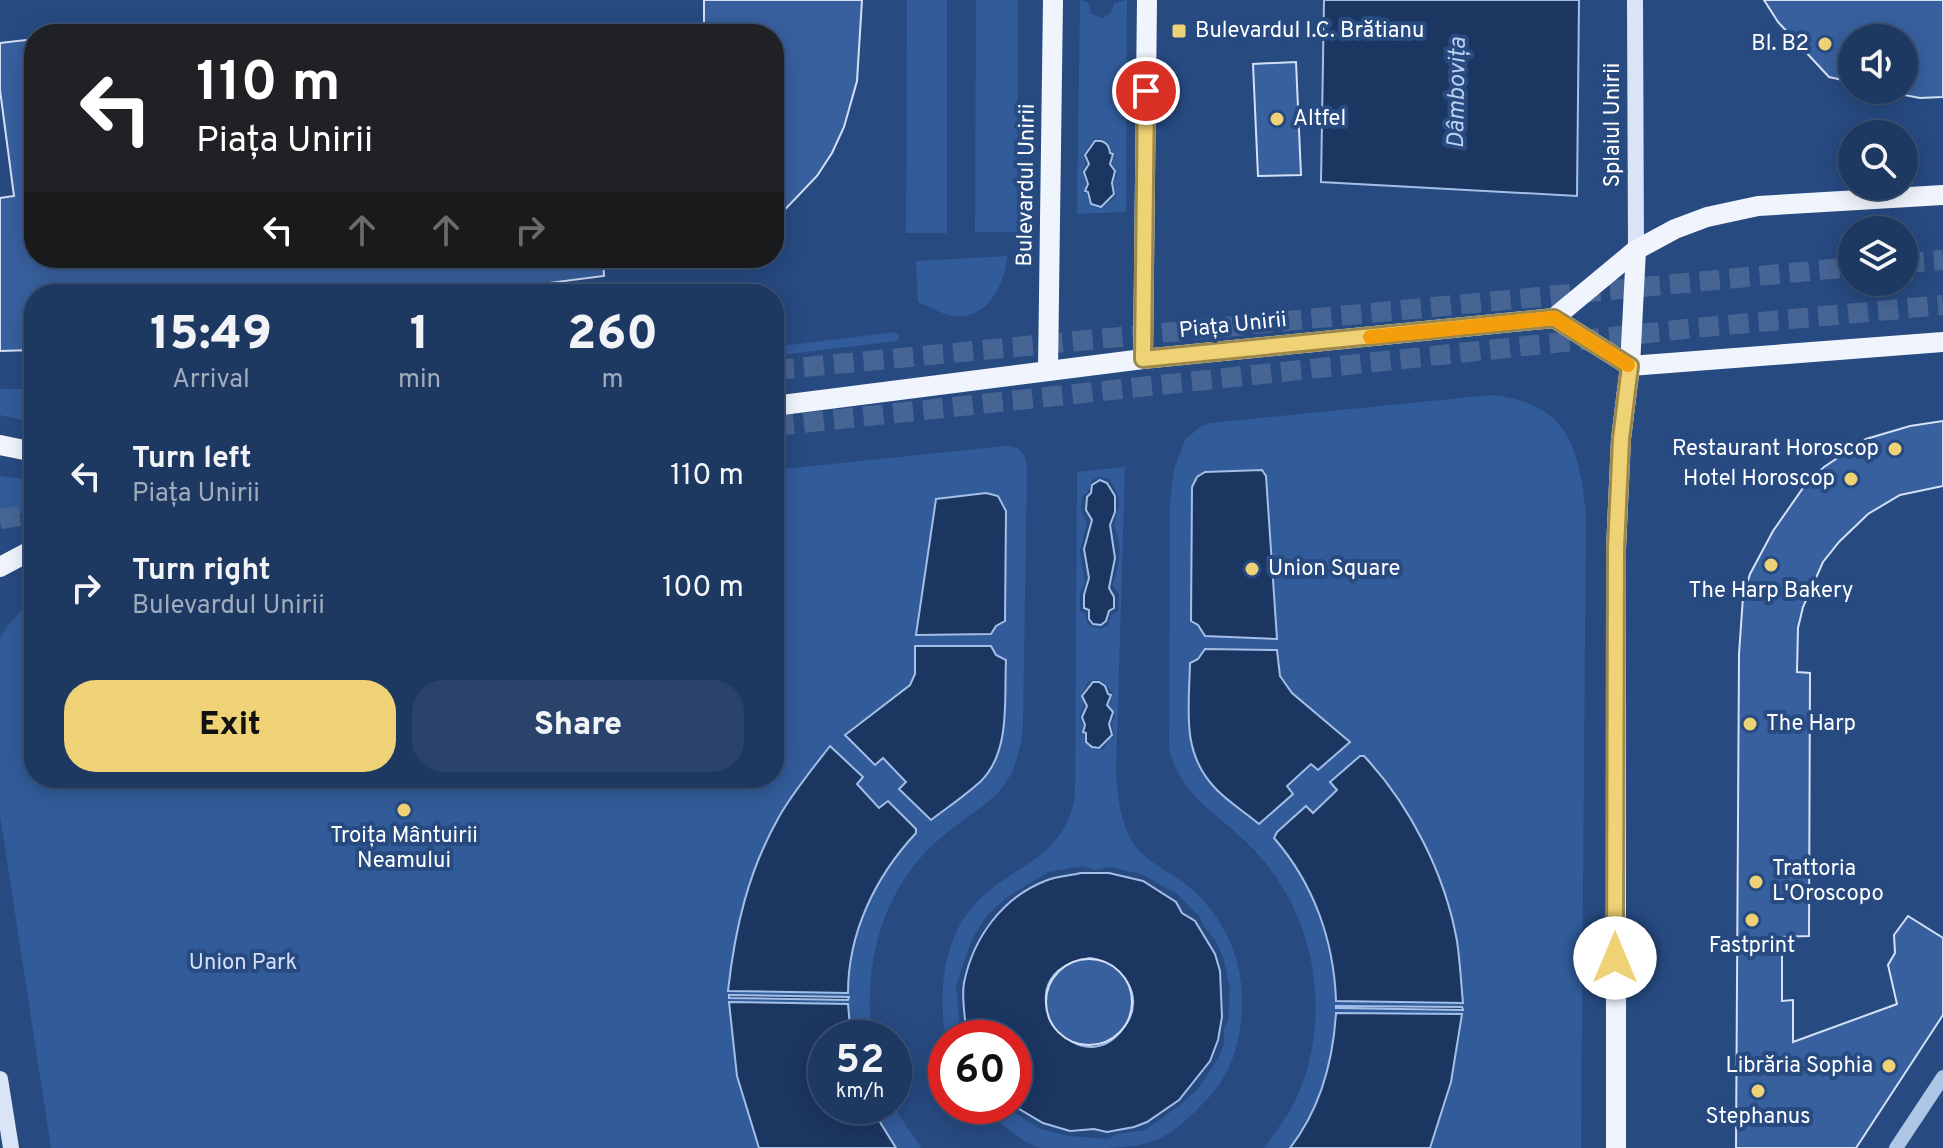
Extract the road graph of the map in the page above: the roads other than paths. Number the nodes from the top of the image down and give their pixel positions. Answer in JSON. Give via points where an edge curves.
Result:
{"nodes":[{"id":1,"x":1053,"y":0,"type":"edge"},
{"id":2,"x":1147,"y":0,"type":"edge"},
{"id":3,"x":1635,"y":0,"type":"edge"},
{"id":4,"x":1943,"y":195,"type":"edge"},
{"id":5,"x":1636,"y":250,"type":"junction"},
{"id":6,"x":1554,"y":318,"type":"junction"},
{"id":7,"x":1943,"y":342,"type":"edge"},
{"id":8,"x":1143,"y":359,"type":"junction"},
{"id":9,"x":1630,"y":366,"type":"junction"},
{"id":10,"x":1048,"y":370,"type":"junction"},
{"id":11,"x":784,"y":405,"type":"edge"},
{"id":12,"x":0,"y":445,"type":"edge"},
{"id":13,"x":24,"y":450,"type":"edge"},
{"id":14,"x":24,"y":554,"type":"edge"},
{"id":15,"x":0,"y":567,"type":"edge"},
{"id":16,"x":1943,"y":1077,"type":"edge"},
{"id":17,"x":0,"y":1079,"type":"edge"},
{"id":18,"x":11,"y":1148,"type":"edge"},
{"id":19,"x":1616,"y":1148,"type":"edge"},
{"id":20,"x":1896,"y":1148,"type":"edge"}],
"edges":[{"from":1,"to":10,"type":"main road","name":"Bulevardul Unirii"},
{"from":2,"to":8,"type":"main road"},
{"from":3,"to":5,"type":"main road","name":"Splaiul Unirii"},
{"from":4,"to":5,"type":"main road","via":[[1758,206],[1707,217]]},
{"from":5,"to":6,"type":"main road"},
{"from":5,"to":9,"type":"main road"},
{"from":6,"to":8,"type":"main road","name":"Piața Unirii"},
{"from":6,"to":9,"type":"main road"},
{"from":7,"to":9,"type":"main road"},
{"from":8,"to":10,"type":"main road","name":"Piața Unirii"},
{"from":9,"to":19,"type":"main road","via":[[1616,549]]},
{"from":10,"to":11,"type":"main road","name":"Piața Unirii"},
{"from":12,"to":13,"type":"main road"},
{"from":14,"to":15,"type":"main road"},
{"from":16,"to":20,"type":"street"},
{"from":17,"to":18,"type":"main road"}]}
